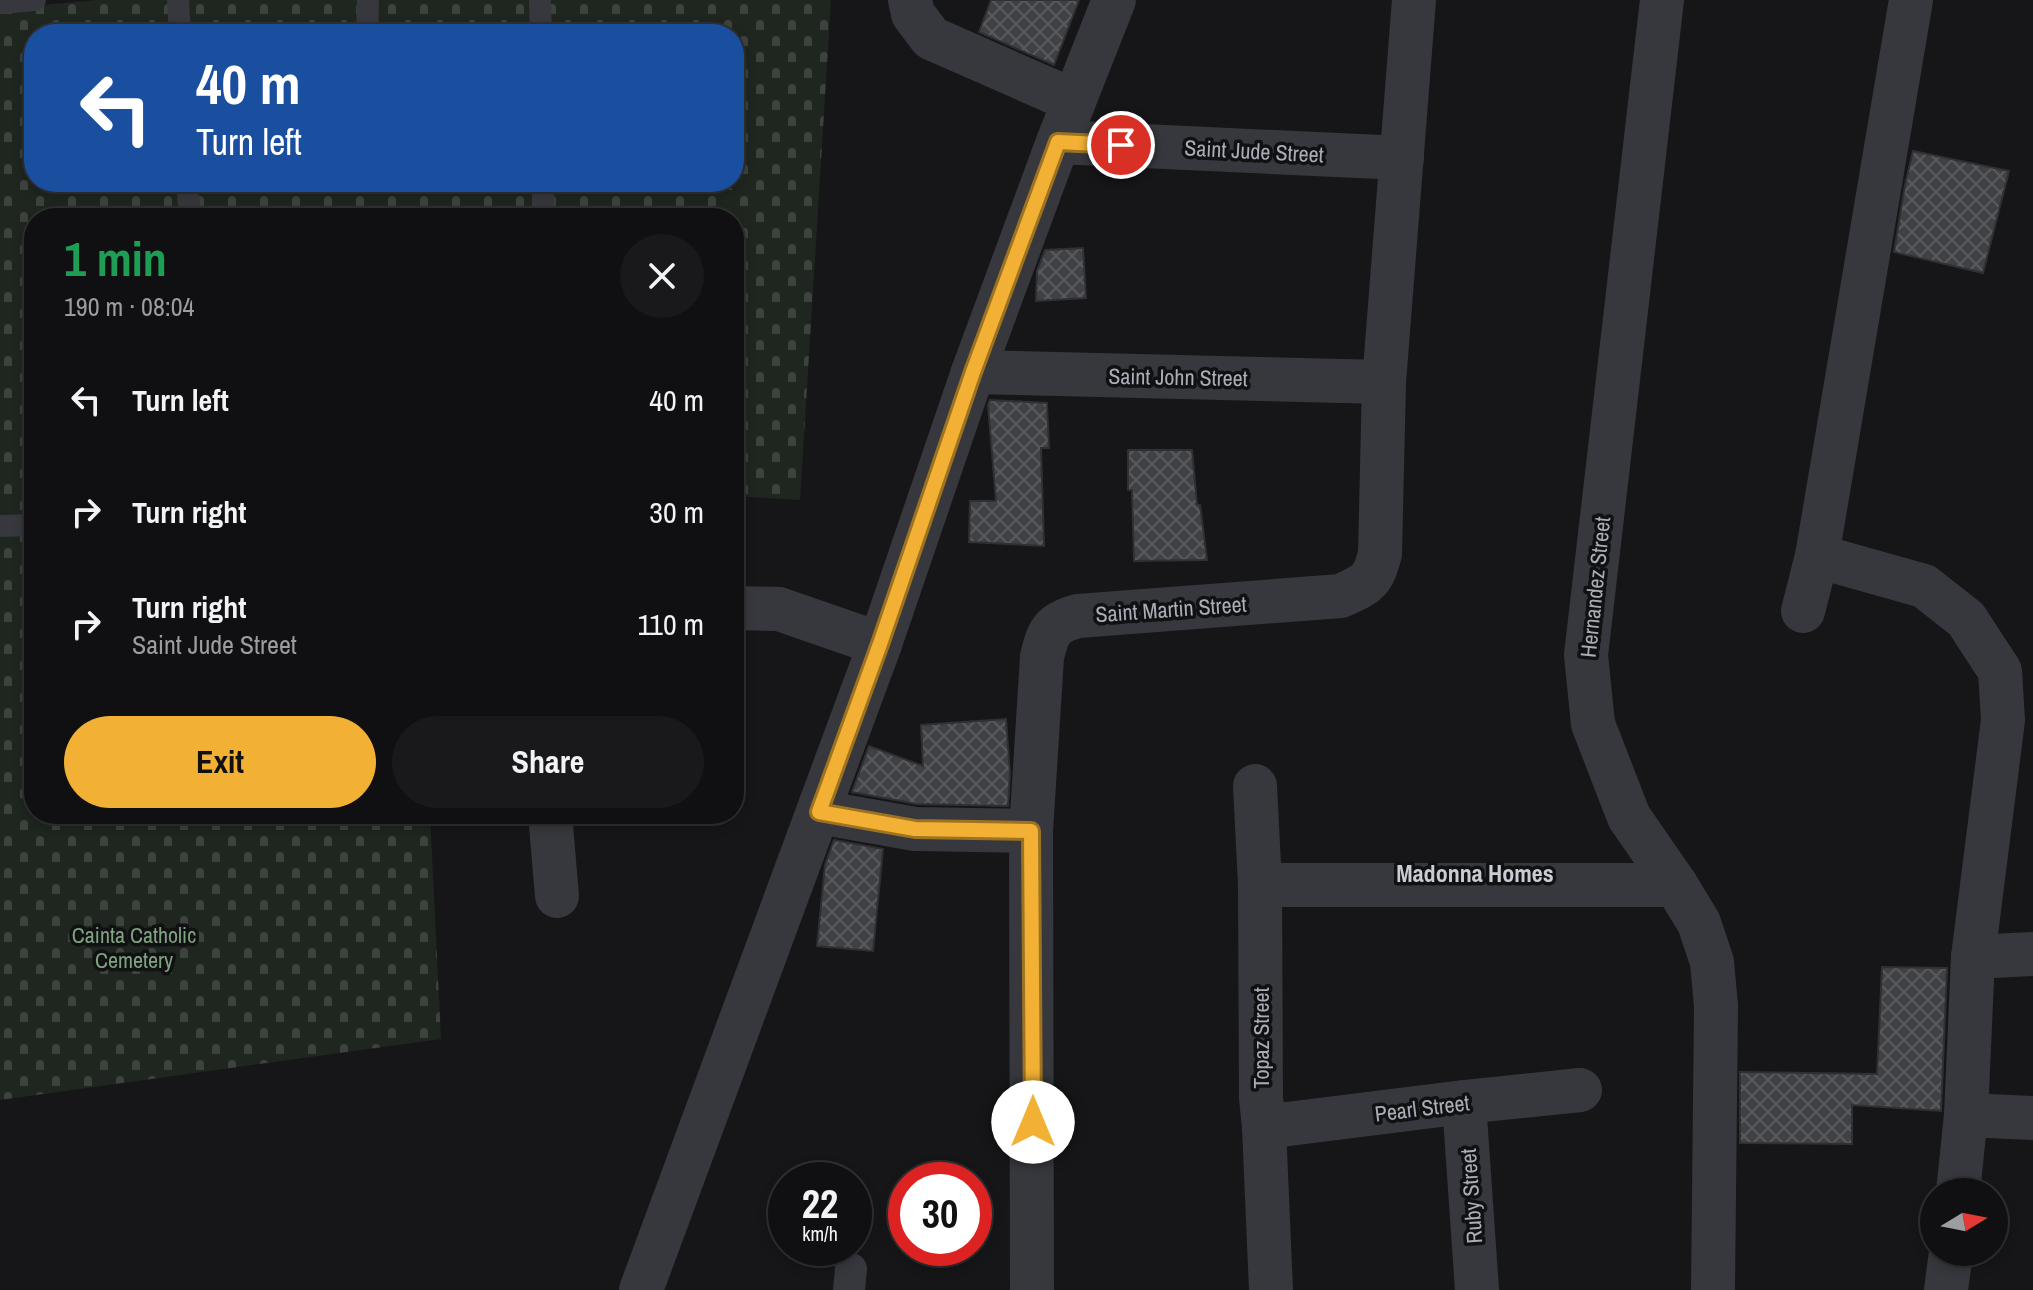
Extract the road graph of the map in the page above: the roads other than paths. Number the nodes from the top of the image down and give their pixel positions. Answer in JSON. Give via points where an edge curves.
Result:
{"nodes":[{"id":1,"x":35,"y":0,"type":"edge"},
{"id":2,"x":178,"y":0,"type":"edge"},
{"id":3,"x":368,"y":0,"type":"edge"},
{"id":4,"x":540,"y":0,"type":"edge"},
{"id":5,"x":910,"y":0,"type":"edge"},
{"id":6,"x":1114,"y":0,"type":"edge"},
{"id":7,"x":1414,"y":0,"type":"edge"},
{"id":8,"x":1662,"y":0,"type":"edge"},
{"id":9,"x":1911,"y":0,"type":"edge"},
{"id":10,"x":0,"y":3,"type":"edge"},
{"id":11,"x":179,"y":24,"type":"edge"},
{"id":12,"x":367,"y":24,"type":"edge"},
{"id":13,"x":541,"y":24,"type":"edge"},
{"id":14,"x":1074,"y":101,"type":"junction"},
{"id":15,"x":1058,"y":142,"type":"junction"},
{"id":16,"x":1402,"y":158,"type":"junction"},
{"id":17,"x":973,"y":372,"type":"junction"},
{"id":18,"x":1384,"y":382,"type":"junction"},
{"id":19,"x":24,"y":525,"type":"edge"},
{"id":20,"x":0,"y":526,"type":"edge"},
{"id":21,"x":1817,"y":556,"type":"junction"},
{"id":22,"x":744,"y":608,"type":"edge"},
{"id":23,"x":1803,"y":611,"type":"dead end"},
{"id":24,"x":880,"y":644,"type":"junction"},
{"id":25,"x":1255,"y":786,"type":"dead end"},
{"id":26,"x":819,"y":812,"type":"junction"},
{"id":27,"x":551,"y":824,"type":"edge"},
{"id":28,"x":1031,"y":831,"type":"junction"},
{"id":29,"x":1260,"y":885,"type":"junction"},
{"id":30,"x":1676,"y":885,"type":"junction"},
{"id":31,"x":557,"y":896,"type":"dead end"},
{"id":32,"x":2033,"y":954,"type":"edge"},
{"id":33,"x":1973,"y":957,"type":"junction"},
{"id":34,"x":1580,"y":1090,"type":"dead end"},
{"id":35,"x":1464,"y":1102,"type":"junction"},
{"id":36,"x":1966,"y":1115,"type":"junction"},
{"id":37,"x":2033,"y":1118,"type":"edge"},
{"id":38,"x":1264,"y":1127,"type":"junction"},
{"id":39,"x":1959,"y":1178,"type":"edge"},
{"id":40,"x":1949,"y":1266,"type":"edge"},
{"id":41,"x":641,"y":1290,"type":"edge"},
{"id":42,"x":1032,"y":1290,"type":"edge"},
{"id":43,"x":1271,"y":1290,"type":"edge"},
{"id":44,"x":1477,"y":1290,"type":"edge"},
{"id":45,"x":1713,"y":1290,"type":"edge"},
{"id":46,"x":1946,"y":1290,"type":"edge"}],
"edges":[{"from":1,"to":10,"type":"lane"},
{"from":2,"to":11,"type":"lane"},
{"from":3,"to":12,"type":"lane"},
{"from":4,"to":13,"type":"lane"},
{"from":5,"to":14,"type":"street","via":[[913,14],[931,38]]},
{"from":6,"to":14,"type":"street"},
{"from":7,"to":16,"type":"street","name":"Saint Martin Street"},
{"from":8,"to":30,"type":"street","name":"Hernandez Street","via":[[1586,655],[1593,724],[1629,817]]},
{"from":9,"to":21,"type":"street"},
{"from":14,"to":15,"type":"street"},
{"from":15,"to":16,"type":"street","name":"Saint Jude Street"},
{"from":15,"to":17,"type":"street"},
{"from":16,"to":18,"type":"street","name":"Saint Martin Street"},
{"from":17,"to":18,"type":"street","name":"Saint John Street"},
{"from":17,"to":24,"type":"street"},
{"from":18,"to":28,"type":"street","name":"Saint Martin Street","via":[[1380,554],[1375,574],[1364,586],[1341,596],[1062,620],[1047,636],[1042,657]]},
{"from":19,"to":20,"type":"lane"},
{"from":21,"to":23,"type":"street"},
{"from":21,"to":33,"type":"street","via":[[1924,586],[1966,619],[2000,671],[2003,720]]},
{"from":22,"to":24,"type":"street","via":[[779,609]]},
{"from":24,"to":26,"type":"street"},
{"from":25,"to":29,"type":"street","name":"Topaz Street"},
{"from":26,"to":28,"type":"street","via":[[915,829]]},
{"from":26,"to":41,"type":"street"},
{"from":27,"to":31,"type":"street"},
{"from":28,"to":42,"type":"street","name":"Saint Martin Street"},
{"from":29,"to":30,"type":"street"},
{"from":29,"to":38,"type":"street","name":"Topaz Street"},
{"from":30,"to":45,"type":"street","name":"Hernandez Street","via":[[1699,923],[1712,962]]},
{"from":32,"to":33,"type":"street"},
{"from":33,"to":36,"type":"street"},
{"from":34,"to":35,"type":"street","name":"Pearl Street"},
{"from":35,"to":38,"type":"street","name":"Pearl Street"},
{"from":35,"to":44,"type":"street","name":"Ruby Street"},
{"from":36,"to":37,"type":"street"},
{"from":36,"to":39,"type":"street"},
{"from":38,"to":43,"type":"street","name":"Topaz Street"},
{"from":40,"to":46,"type":"street"}]}
